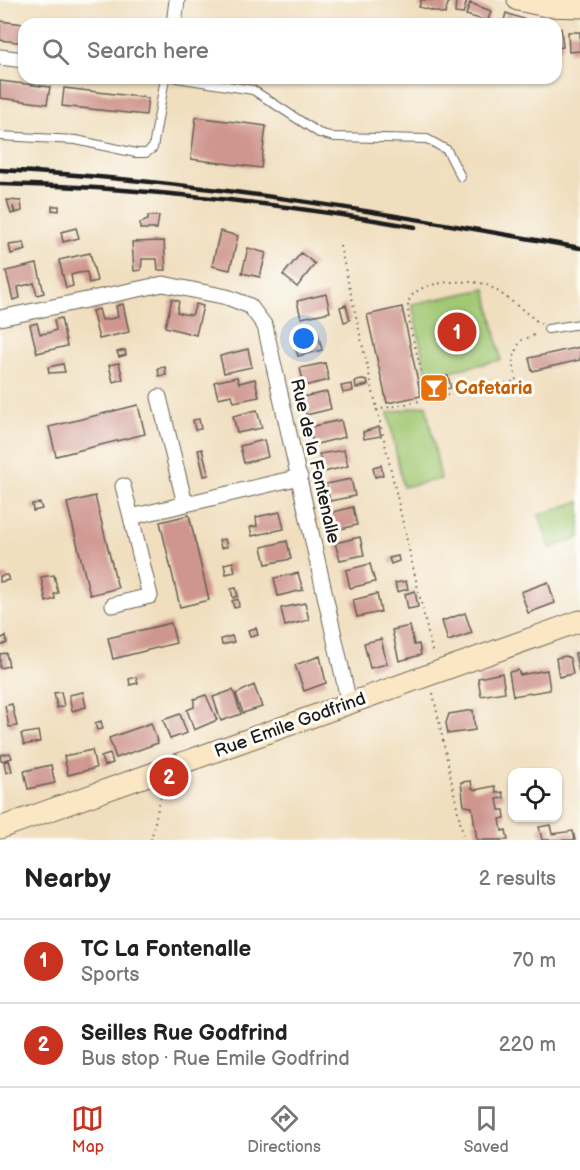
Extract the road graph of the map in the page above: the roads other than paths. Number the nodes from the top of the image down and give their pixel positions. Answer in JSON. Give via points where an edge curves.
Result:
{"nodes":[{"id":1,"x":177,"y":0,"type":"edge"},
{"id":2,"x":518,"y":0,"type":"edge"},
{"id":3,"x":580,"y":7,"type":"edge"},
{"id":4,"x":175,"y":18,"type":"edge"},
{"id":5,"x":0,"y":57,"type":"edge"},
{"id":6,"x":18,"y":59,"type":"edge"},
{"id":7,"x":164,"y":84,"type":"edge"},
{"id":8,"x":215,"y":84,"type":"edge"},
{"id":9,"x":0,"y":136,"type":"edge"},
{"id":10,"x":461,"y":177,"type":"dead end"},
{"id":11,"x":0,"y":318,"type":"edge"},
{"id":12,"x":580,"y":324,"type":"edge"},
{"id":13,"x":548,"y":329,"type":"road end"},
{"id":14,"x":159,"y":397,"type":"dead end"},
{"id":15,"x":300,"y":477,"type":"junction"},
{"id":16,"x":123,"y":486,"type":"dead end"},
{"id":17,"x":185,"y":504,"type":"junction"},
{"id":18,"x":131,"y":517,"type":"junction"},
{"id":19,"x":113,"y":605,"type":"dead end"},
{"id":20,"x":580,"y":621,"type":"edge"},
{"id":21,"x":349,"y":703,"type":"junction"},
{"id":22,"x":0,"y":828,"type":"edge"}],
"edges":[{"from":1,"to":4,"type":"street"},
{"from":2,"to":3,"type":"street"},
{"from":5,"to":6,"type":"street"},
{"from":7,"to":9,"type":"lane","via":[[153,148],[146,153],[76,140]]},
{"from":8,"to":10,"type":"lane","via":[[253,90],[319,133],[334,137],[427,139],[447,150]]},
{"from":11,"to":15,"type":"street","name":"Rue de la Fontenalle","via":[[163,284],[250,306],[265,326]]},
{"from":12,"to":13,"type":"lane"},
{"from":14,"to":17,"type":"street"},
{"from":15,"to":17,"type":"street"},
{"from":15,"to":21,"type":"street","name":"Rue de la Fontenalle"},
{"from":16,"to":18,"type":"street"},
{"from":17,"to":18,"type":"street"},
{"from":18,"to":19,"type":"street","via":[[150,596]]},
{"from":20,"to":21,"type":"street","name":"Rue Emile Godfrind"},
{"from":21,"to":22,"type":"street","name":"Rue Emile Godfrind"}]}
